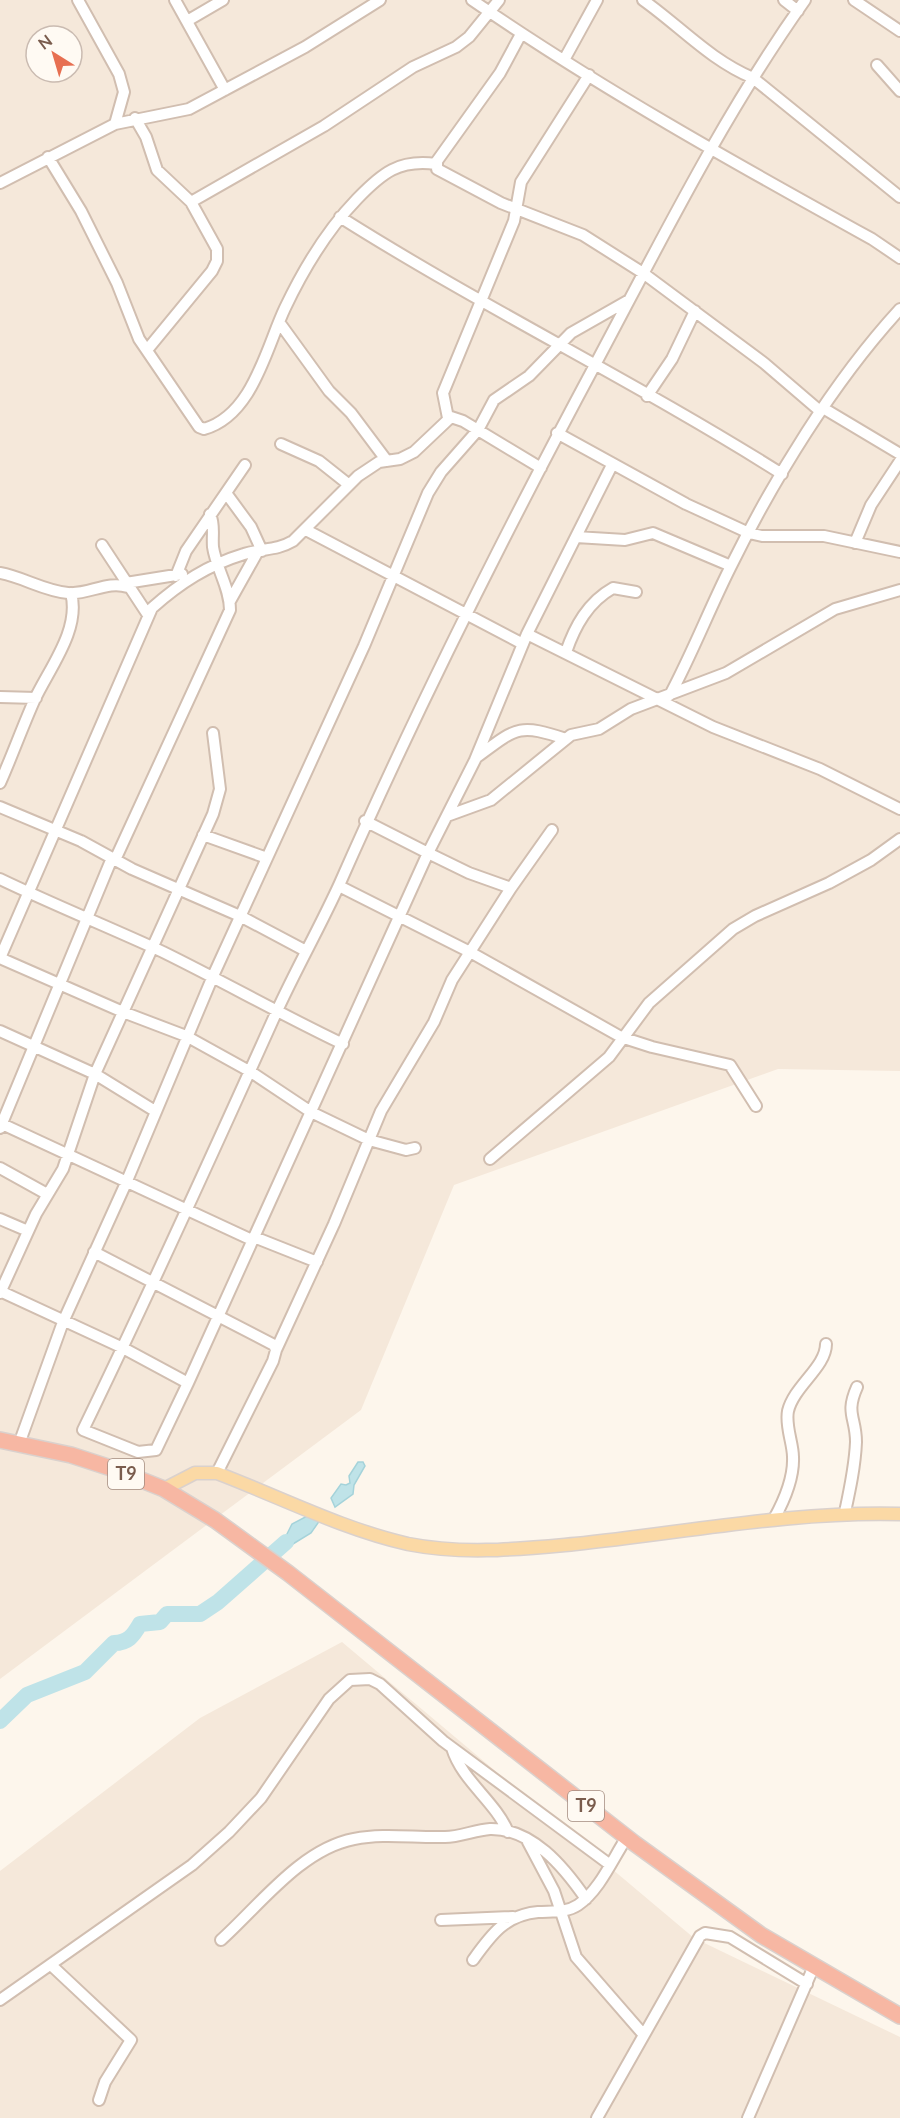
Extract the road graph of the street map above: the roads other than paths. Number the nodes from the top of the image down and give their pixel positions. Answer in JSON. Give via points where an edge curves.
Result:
{"nodes":[{"id":1,"x":78,"y":0,"type":"edge"},
{"id":2,"x":175,"y":0,"type":"edge"},
{"id":3,"x":223,"y":0,"type":"edge"},
{"id":4,"x":380,"y":0,"type":"edge"},
{"id":5,"x":472,"y":0,"type":"edge"},
{"id":6,"x":500,"y":0,"type":"edge"},
{"id":7,"x":597,"y":0,"type":"edge"},
{"id":8,"x":644,"y":0,"type":"edge"},
{"id":9,"x":784,"y":0,"type":"edge"},
{"id":10,"x":805,"y":0,"type":"edge"},
{"id":11,"x":854,"y":0,"type":"edge"},
{"id":12,"x":798,"y":11,"type":"junction"},
{"id":13,"x":490,"y":13,"type":"junction"},
{"id":14,"x":187,"y":21,"type":"junction"},
{"id":15,"x":900,"y":31,"type":"edge"},
{"id":16,"x":521,"y":34,"type":"junction"},
{"id":17,"x":564,"y":60,"type":"junction"},
{"id":18,"x":877,"y":64,"type":"dead end"},
{"id":19,"x":589,"y":75,"type":"junction"},
{"id":20,"x":753,"y":78,"type":"junction"},
{"id":21,"x":225,"y":90,"type":"junction"},
{"id":22,"x":900,"y":91,"type":"edge"},
{"id":23,"x":135,"y":118,"type":"junction"},
{"id":24,"x":115,"y":124,"type":"junction"},
{"id":25,"x":710,"y":149,"type":"junction"},
{"id":26,"x":48,"y":157,"type":"junction"},
{"id":27,"x":436,"y":164,"type":"junction"},
{"id":28,"x":0,"y":183,"type":"edge"},
{"id":29,"x":900,"y":197,"type":"edge"},
{"id":30,"x":192,"y":202,"type":"junction"},
{"id":31,"x":516,"y":208,"type":"junction"},
{"id":32,"x":340,"y":217,"type":"junction"},
{"id":33,"x":900,"y":258,"type":"edge"},
{"id":34,"x":644,"y":273,"type":"junction"},
{"id":35,"x":480,"y":300,"type":"junction"},
{"id":36,"x":629,"y":300,"type":"junction"},
{"id":37,"x":900,"y":309,"type":"edge"},
{"id":38,"x":695,"y":311,"type":"junction"},
{"id":39,"x":279,"y":321,"type":"junction"},
{"id":40,"x":558,"y":343,"type":"junction"},
{"id":41,"x":147,"y":350,"type":"junction"},
{"id":42,"x":595,"y":365,"type":"junction"},
{"id":43,"x":647,"y":396,"type":"junction"},
{"id":44,"x":822,"y":410,"type":"junction"},
{"id":45,"x":448,"y":418,"type":"junction"},
{"id":46,"x":478,"y":430,"type":"junction"},
{"id":47,"x":558,"y":433,"type":"junction"},
{"id":48,"x":281,"y":444,"type":"dead end"},
{"id":49,"x":900,"y":454,"type":"edge"},
{"id":50,"x":387,"y":461,"type":"junction"},
{"id":51,"x":900,"y":461,"type":"edge"},
{"id":52,"x":245,"y":465,"type":"dead end"},
{"id":53,"x":612,"y":465,"type":"junction"},
{"id":54,"x":541,"y":468,"type":"junction"},
{"id":55,"x":782,"y":474,"type":"junction"},
{"id":56,"x":348,"y":484,"type":"junction"},
{"id":57,"x":226,"y":493,"type":"junction"},
{"id":58,"x":210,"y":514,"type":"junction"},
{"id":59,"x":306,"y":530,"type":"junction"},
{"id":60,"x":749,"y":533,"type":"junction"},
{"id":61,"x":576,"y":537,"type":"junction"},
{"id":62,"x":855,"y":543,"type":"junction"},
{"id":63,"x":102,"y":545,"type":"dead end"},
{"id":64,"x":260,"y":551,"type":"junction"},
{"id":65,"x":900,"y":552,"type":"edge"},
{"id":66,"x":110,"y":558,"type":"junction"},
{"id":67,"x":219,"y":564,"type":"junction"},
{"id":68,"x":731,"y":566,"type":"junction"},
{"id":69,"x":200,"y":571,"type":"junction"},
{"id":70,"x":0,"y":573,"type":"edge"},
{"id":71,"x":176,"y":576,"type":"junction"},
{"id":72,"x":391,"y":577,"type":"junction"},
{"id":73,"x":127,"y":585,"type":"junction"},
{"id":74,"x":94,"y":588,"type":"junction"},
{"id":75,"x":900,"y":590,"type":"edge"},
{"id":76,"x":636,"y":592,"type":"dead end"},
{"id":77,"x":71,"y":593,"type":"junction"},
{"id":78,"x":230,"y":601,"type":"junction"},
{"id":79,"x":75,"y":605,"type":"junction"},
{"id":80,"x":466,"y":613,"type":"junction"},
{"id":81,"x":148,"y":615,"type":"junction"},
{"id":82,"x":525,"y":639,"type":"junction"},
{"id":83,"x":566,"y":652,"type":"junction"},
{"id":84,"x":670,"y":696,"type":"junction"},
{"id":85,"x":0,"y":698,"type":"edge"},
{"id":86,"x":36,"y":698,"type":"junction"},
{"id":87,"x":657,"y":700,"type":"junction"},
{"id":88,"x":213,"y":733,"type":"dead end"},
{"id":89,"x":566,"y":739,"type":"junction"},
{"id":90,"x":475,"y":759,"type":"junction"},
{"id":91,"x":0,"y":783,"type":"edge"},
{"id":92,"x":0,"y":807,"type":"edge"},
{"id":93,"x":900,"y":808,"type":"edge"},
{"id":94,"x":447,"y":816,"type":"junction"},
{"id":95,"x":365,"y":821,"type":"junction"},
{"id":96,"x":552,"y":830,"type":"dead end"},
{"id":97,"x":57,"y":831,"type":"junction"},
{"id":98,"x":203,"y":834,"type":"junction"},
{"id":99,"x":900,"y":839,"type":"edge"},
{"id":100,"x":429,"y":853,"type":"junction"},
{"id":101,"x":267,"y":858,"type":"junction"},
{"id":102,"x":113,"y":859,"type":"junction"},
{"id":103,"x":0,"y":879,"type":"edge"},
{"id":104,"x":339,"y":886,"type":"junction"},
{"id":105,"x":511,"y":888,"type":"junction"},
{"id":106,"x":180,"y":890,"type":"junction"},
{"id":107,"x":30,"y":894,"type":"junction"},
{"id":108,"x":240,"y":916,"type":"junction"},
{"id":109,"x":402,"y":917,"type":"junction"},
{"id":110,"x":85,"y":919,"type":"junction"},
{"id":111,"x":152,"y":947,"type":"junction"},
{"id":112,"x":306,"y":951,"type":"junction"},
{"id":113,"x":470,"y":952,"type":"junction"},
{"id":114,"x":0,"y":958,"type":"edge"},
{"id":115,"x":213,"y":976,"type":"junction"},
{"id":116,"x":60,"y":984,"type":"junction"},
{"id":117,"x":123,"y":1012,"type":"junction"},
{"id":118,"x":276,"y":1012,"type":"junction"},
{"id":119,"x":0,"y":1031,"type":"edge"},
{"id":120,"x":186,"y":1036,"type":"junction"},
{"id":121,"x":621,"y":1037,"type":"junction"},
{"id":122,"x":343,"y":1044,"type":"junction"},
{"id":123,"x":36,"y":1046,"type":"junction"},
{"id":124,"x":251,"y":1072,"type":"junction"},
{"id":125,"x":95,"y":1074,"type":"junction"},
{"id":126,"x":756,"y":1106,"type":"dead end"},
{"id":127,"x":155,"y":1111,"type":"junction"},
{"id":128,"x":311,"y":1112,"type":"junction"},
{"id":129,"x":1,"y":1125,"type":"edge"},
{"id":130,"x":369,"y":1140,"type":"junction"},
{"id":131,"x":415,"y":1148,"type":"dead end"},
{"id":132,"x":66,"y":1155,"type":"junction"},
{"id":133,"x":490,"y":1159,"type":"dead end"},
{"id":134,"x":0,"y":1168,"type":"edge"},
{"id":135,"x":126,"y":1183,"type":"junction"},
{"id":136,"x":47,"y":1194,"type":"junction"},
{"id":137,"x":187,"y":1212,"type":"junction"},
{"id":138,"x":0,"y":1219,"type":"edge"},
{"id":139,"x":28,"y":1231,"type":"junction"},
{"id":140,"x":253,"y":1238,"type":"junction"},
{"id":141,"x":94,"y":1252,"type":"junction"},
{"id":142,"x":317,"y":1262,"type":"junction"},
{"id":143,"x":153,"y":1284,"type":"junction"},
{"id":144,"x":0,"y":1292,"type":"edge"},
{"id":145,"x":217,"y":1314,"type":"junction"},
{"id":146,"x":63,"y":1322,"type":"junction"},
{"id":147,"x":826,"y":1344,"type":"dead end"},
{"id":148,"x":123,"y":1348,"type":"junction"},
{"id":149,"x":276,"y":1350,"type":"junction"},
{"id":150,"x":188,"y":1383,"type":"junction"},
{"id":151,"x":857,"y":1388,"type":"dead end"},
{"id":152,"x":0,"y":1440,"type":"edge"},
{"id":153,"x":19,"y":1444,"type":"junction"},
{"id":154,"x":217,"y":1473,"type":"junction"},
{"id":155,"x":164,"y":1489,"type":"junction"},
{"id":156,"x":845,"y":1512,"type":"junction"},
{"id":157,"x":900,"y":1514,"type":"edge"},
{"id":158,"x":774,"y":1519,"type":"junction"},
{"id":159,"x":452,"y":1748,"type":"junction"},
{"id":160,"x":507,"y":1832,"type":"junction"},
{"id":161,"x":627,"y":1837,"type":"junction"},
{"id":162,"x":526,"y":1839,"type":"junction"},
{"id":163,"x":609,"y":1864,"type":"junction"},
{"id":164,"x":582,"y":1901,"type":"junction"},
{"id":165,"x":560,"y":1912,"type":"junction"},
{"id":166,"x":513,"y":1917,"type":"junction"},
{"id":167,"x":441,"y":1920,"type":"dead end"},
{"id":168,"x":569,"y":1935,"type":"junction"},
{"id":169,"x":221,"y":1940,"type":"dead end"},
{"id":170,"x":473,"y":1960,"type":"dead end"},
{"id":171,"x":51,"y":1965,"type":"junction"},
{"id":172,"x":814,"y":1966,"type":"junction"},
{"id":173,"x":807,"y":1984,"type":"junction"},
{"id":174,"x":0,"y":2000,"type":"edge"},
{"id":175,"x":900,"y":2016,"type":"edge"},
{"id":176,"x":643,"y":2034,"type":"junction"},
{"id":177,"x":99,"y":2100,"type":"dead end"},
{"id":178,"x":753,"y":2107,"type":"junction"},
{"id":179,"x":597,"y":2118,"type":"edge"},
{"id":180,"x":748,"y":2118,"type":"edge"},
{"id":181,"x":759,"y":2118,"type":"edge"}],
"edges":[{"from":1,"to":24,"type":"street","via":[[119,74],[124,92]]},
{"from":2,"to":14,"type":"street"},
{"from":3,"to":14,"type":"street"},
{"from":4,"to":21,"type":"street","via":[[331,32]]},
{"from":5,"to":13,"type":"street"},
{"from":6,"to":13,"type":"street"},
{"from":7,"to":17,"type":"street"},
{"from":8,"to":20,"type":"street","via":[[713,58]]},
{"from":9,"to":12,"type":"street"},
{"from":10,"to":12,"type":"street"},
{"from":11,"to":15,"type":"street"},
{"from":12,"to":20,"type":"street"},
{"from":13,"to":16,"type":"street"},
{"from":13,"to":30,"type":"street","via":[[456,47],[413,68],[324,126]]},
{"from":14,"to":21,"type":"street"},
{"from":16,"to":17,"type":"street"},
{"from":16,"to":27,"type":"street","via":[[500,73]]},
{"from":17,"to":19,"type":"street"},
{"from":18,"to":22,"type":"street"},
{"from":19,"to":25,"type":"street"},
{"from":19,"to":31,"type":"street","via":[[529,166]]},
{"from":20,"to":25,"type":"street"},
{"from":20,"to":29,"type":"street"},
{"from":21,"to":23,"type":"street","via":[[178,113]]},
{"from":23,"to":24,"type":"street"},
{"from":23,"to":30,"type":"street","via":[[158,170]]},
{"from":24,"to":26,"type":"street"},
{"from":25,"to":33,"type":"street"},
{"from":25,"to":34,"type":"street"},
{"from":26,"to":28,"type":"street"},
{"from":26,"to":41,"type":"street","via":[[81,211]]},
{"from":27,"to":31,"type":"street","via":[[439,172]]},
{"from":27,"to":32,"type":"street","via":[[409,162],[387,172]]},
{"from":30,"to":41,"type":"street","via":[[217,249],[217,261]]},
{"from":31,"to":34,"type":"street","via":[[583,235]]},
{"from":31,"to":35,"type":"street"},
{"from":32,"to":35,"type":"street"},
{"from":32,"to":39,"type":"street","via":[[324,236]]},
{"from":34,"to":36,"type":"street"},
{"from":34,"to":38,"type":"street"},
{"from":35,"to":40,"type":"street"},
{"from":35,"to":45,"type":"street","via":[[443,393]]},
{"from":36,"to":40,"type":"street"},
{"from":36,"to":42,"type":"street"},
{"from":37,"to":44,"type":"street"},
{"from":38,"to":43,"type":"street","via":[[672,359]]},
{"from":38,"to":44,"type":"street"},
{"from":39,"to":41,"type":"street","via":[[265,357],[238,406],[204,429]]},
{"from":39,"to":50,"type":"street","via":[[329,391]]},
{"from":40,"to":42,"type":"street"},
{"from":40,"to":46,"type":"street","via":[[529,376],[494,400]]},
{"from":42,"to":43,"type":"street"},
{"from":42,"to":47,"type":"street"},
{"from":43,"to":55,"type":"street","via":[[712,430]]},
{"from":44,"to":49,"type":"street"},
{"from":44,"to":55,"type":"street"},
{"from":45,"to":46,"type":"street","via":[[456,417]]},
{"from":45,"to":50,"type":"street","via":[[414,452]]},
{"from":46,"to":54,"type":"street"},
{"from":46,"to":72,"type":"street","via":[[428,493]]},
{"from":47,"to":53,"type":"street"},
{"from":47,"to":54,"type":"street"},
{"from":48,"to":56,"type":"street","via":[[319,461]]},
{"from":50,"to":56,"type":"street","via":[[372,465]]},
{"from":51,"to":62,"type":"street","via":[[872,505]]},
{"from":52,"to":57,"type":"street"},
{"from":53,"to":60,"type":"street","via":[[720,522]]},
{"from":53,"to":61,"type":"street"},
{"from":54,"to":80,"type":"street"},
{"from":55,"to":60,"type":"street"},
{"from":56,"to":59,"type":"street"},
{"from":57,"to":58,"type":"street"},
{"from":57,"to":64,"type":"street","via":[[251,527]]},
{"from":58,"to":67,"type":"street"},
{"from":58,"to":71,"type":"street","via":[[186,551]]},
{"from":59,"to":64,"type":"street","via":[[281,548]]},
{"from":59,"to":72,"type":"street"},
{"from":60,"to":62,"type":"street","via":[[824,536]]},
{"from":60,"to":68,"type":"street"},
{"from":61,"to":68,"type":"street","via":[[625,540],[653,533]]},
{"from":61,"to":82,"type":"street"},
{"from":62,"to":65,"type":"street"},
{"from":63,"to":66,"type":"street"},
{"from":64,"to":67,"type":"street"},
{"from":64,"to":78,"type":"street"},
{"from":66,"to":73,"type":"street"},
{"from":66,"to":74,"type":"street","via":[[106,576]]},
{"from":67,"to":69,"type":"street"},
{"from":67,"to":78,"type":"street"},
{"from":68,"to":84,"type":"street"},
{"from":69,"to":71,"type":"street"},
{"from":69,"to":81,"type":"street"},
{"from":70,"to":77,"type":"street","via":[[45,589]]},
{"from":71,"to":73,"type":"street"},
{"from":72,"to":80,"type":"street"},
{"from":72,"to":101,"type":"street","via":[[364,646]]},
{"from":73,"to":74,"type":"street"},
{"from":73,"to":81,"type":"street"},
{"from":74,"to":77,"type":"street"},
{"from":74,"to":79,"type":"street"},
{"from":75,"to":84,"type":"street","via":[[828,612],[726,673]]},
{"from":76,"to":83,"type":"street","via":[[613,588],[603,593],[579,623]]},
{"from":77,"to":79,"type":"street"},
{"from":78,"to":102,"type":"street","via":[[223,630]]},
{"from":79,"to":86,"type":"street","via":[[54,668]]},
{"from":80,"to":82,"type":"street"},
{"from":80,"to":95,"type":"street"},
{"from":81,"to":97,"type":"street"},
{"from":82,"to":83,"type":"street"},
{"from":82,"to":90,"type":"street"},
{"from":83,"to":87,"type":"street"},
{"from":84,"to":87,"type":"street"},
{"from":85,"to":86,"type":"street"},
{"from":86,"to":91,"type":"street"},
{"from":87,"to":89,"type":"street","via":[[631,709],[599,729]]},
{"from":87,"to":93,"type":"street","via":[[820,769]]},
{"from":88,"to":98,"type":"street","via":[[220,789]]},
{"from":89,"to":90,"type":"street","via":[[521,729],[500,739]]},
{"from":89,"to":94,"type":"street","via":[[491,800]]},
{"from":90,"to":94,"type":"street"},
{"from":92,"to":97,"type":"street"},
{"from":94,"to":100,"type":"street"},
{"from":95,"to":100,"type":"street"},
{"from":95,"to":104,"type":"street"},
{"from":96,"to":105,"type":"street"},
{"from":97,"to":102,"type":"street"},
{"from":97,"to":107,"type":"street"},
{"from":98,"to":101,"type":"street"},
{"from":98,"to":106,"type":"street"},
{"from":99,"to":121,"type":"street","via":[[829,883],[733,929],[649,1003]]},
{"from":100,"to":105,"type":"street"},
{"from":100,"to":109,"type":"street"},
{"from":101,"to":108,"type":"street"},
{"from":102,"to":106,"type":"street"},
{"from":102,"to":110,"type":"street"},
{"from":103,"to":107,"type":"street"},
{"from":104,"to":109,"type":"street"},
{"from":104,"to":112,"type":"street"},
{"from":105,"to":113,"type":"street"},
{"from":106,"to":108,"type":"street"},
{"from":106,"to":111,"type":"street"},
{"from":107,"to":110,"type":"street"},
{"from":107,"to":114,"type":"street"},
{"from":108,"to":112,"type":"street"},
{"from":108,"to":115,"type":"street"},
{"from":109,"to":113,"type":"street"},
{"from":109,"to":122,"type":"street"},
{"from":110,"to":111,"type":"street"},
{"from":110,"to":116,"type":"street"},
{"from":111,"to":115,"type":"street"},
{"from":111,"to":117,"type":"street"},
{"from":112,"to":118,"type":"street"},
{"from":113,"to":121,"type":"street"},
{"from":113,"to":130,"type":"street","via":[[381,1111]]},
{"from":114,"to":116,"type":"street"},
{"from":115,"to":118,"type":"street"},
{"from":115,"to":120,"type":"street"},
{"from":116,"to":117,"type":"street"},
{"from":116,"to":123,"type":"street"},
{"from":117,"to":120,"type":"street"},
{"from":117,"to":125,"type":"street"},
{"from":118,"to":122,"type":"street"},
{"from":118,"to":124,"type":"street"},
{"from":119,"to":123,"type":"street"},
{"from":120,"to":124,"type":"street"},
{"from":120,"to":127,"type":"street"},
{"from":121,"to":126,"type":"street","via":[[730,1065]]},
{"from":121,"to":133,"type":"street","via":[[609,1057]]},
{"from":122,"to":128,"type":"street"},
{"from":123,"to":125,"type":"street"},
{"from":123,"to":129,"type":"street"},
{"from":124,"to":128,"type":"street"},
{"from":124,"to":137,"type":"street"},
{"from":125,"to":127,"type":"street"},
{"from":125,"to":132,"type":"street"},
{"from":127,"to":135,"type":"street"},
{"from":128,"to":130,"type":"street"},
{"from":128,"to":140,"type":"street"},
{"from":129,"to":132,"type":"street"},
{"from":130,"to":131,"type":"street","via":[[406,1150]]},
{"from":130,"to":142,"type":"street"},
{"from":132,"to":135,"type":"street"},
{"from":132,"to":136,"type":"street","via":[[63,1169]]},
{"from":134,"to":136,"type":"street"},
{"from":135,"to":137,"type":"street"},
{"from":135,"to":141,"type":"street"},
{"from":136,"to":139,"type":"street"},
{"from":137,"to":140,"type":"street"},
{"from":137,"to":143,"type":"street"},
{"from":138,"to":139,"type":"street"},
{"from":139,"to":144,"type":"street"},
{"from":140,"to":142,"type":"street"},
{"from":140,"to":145,"type":"street"},
{"from":141,"to":143,"type":"street"},
{"from":141,"to":146,"type":"street"},
{"from":142,"to":149,"type":"street"},
{"from":143,"to":145,"type":"street"},
{"from":143,"to":148,"type":"street"},
{"from":144,"to":146,"type":"street"},
{"from":145,"to":149,"type":"street","via":[[274,1345]]},
{"from":145,"to":150,"type":"street"},
{"from":146,"to":148,"type":"street"},
{"from":146,"to":153,"type":"street"},
{"from":147,"to":158,"type":"street","via":[[823,1358],[795,1395],[787,1414],[793,1467]]},
{"from":148,"to":150,"type":"street"},
{"from":148,"to":150,"type":"street","via":[[83,1430],[138,1452],[156,1450]]},
{"from":149,"to":154,"type":"street"},
{"from":151,"to":156,"type":"street","via":[[850,1410],[856,1445]]},
{"from":152,"to":153,"type":"highway","number":"T9"},
{"from":153,"to":155,"type":"highway","number":"T9","via":[[71,1455]]},
{"from":154,"to":155,"type":"main road","via":[[195,1473]]},
{"from":154,"to":158,"type":"main road","via":[[366,1532],[409,1544],[450,1549],[518,1550]]},
{"from":155,"to":161,"type":"highway","number":"T9","via":[[288,1573]]},
{"from":156,"to":157,"type":"main road"},
{"from":156,"to":158,"type":"main road"},
{"from":159,"to":160,"type":"street","via":[[459,1766],[503,1820]]},
{"from":159,"to":163,"type":"street"},
{"from":159,"to":171,"type":"street","via":[[380,1684],[370,1679],[350,1680],[329,1699],[261,1798],[229,1832],[192,1864]]},
{"from":160,"to":162,"type":"street"},
{"from":160,"to":169,"type":"street","via":[[489,1829],[444,1838],[383,1836],[341,1843],[290,1874]]},
{"from":161,"to":163,"type":"street"},
{"from":161,"to":172,"type":"highway","number":"T9","via":[[761,1935]]},
{"from":162,"to":164,"type":"street","via":[[546,1851],[571,1877]]},
{"from":162,"to":165,"type":"street"},
{"from":163,"to":164,"type":"street"},
{"from":164,"to":165,"type":"street"},
{"from":164,"to":168,"type":"street"},
{"from":165,"to":166,"type":"street"},
{"from":165,"to":168,"type":"street"},
{"from":166,"to":167,"type":"street"},
{"from":166,"to":170,"type":"street"},
{"from":168,"to":176,"type":"street","via":[[583,1967]]},
{"from":171,"to":174,"type":"street"},
{"from":171,"to":177,"type":"street","via":[[130,2040]]},
{"from":172,"to":173,"type":"street"},
{"from":172,"to":175,"type":"highway","number":"T9"},
{"from":173,"to":176,"type":"street","via":[[730,1936],[705,1932]]},
{"from":173,"to":178,"type":"street"},
{"from":176,"to":179,"type":"street"},
{"from":178,"to":180,"type":"street"},
{"from":178,"to":181,"type":"street"}]}
